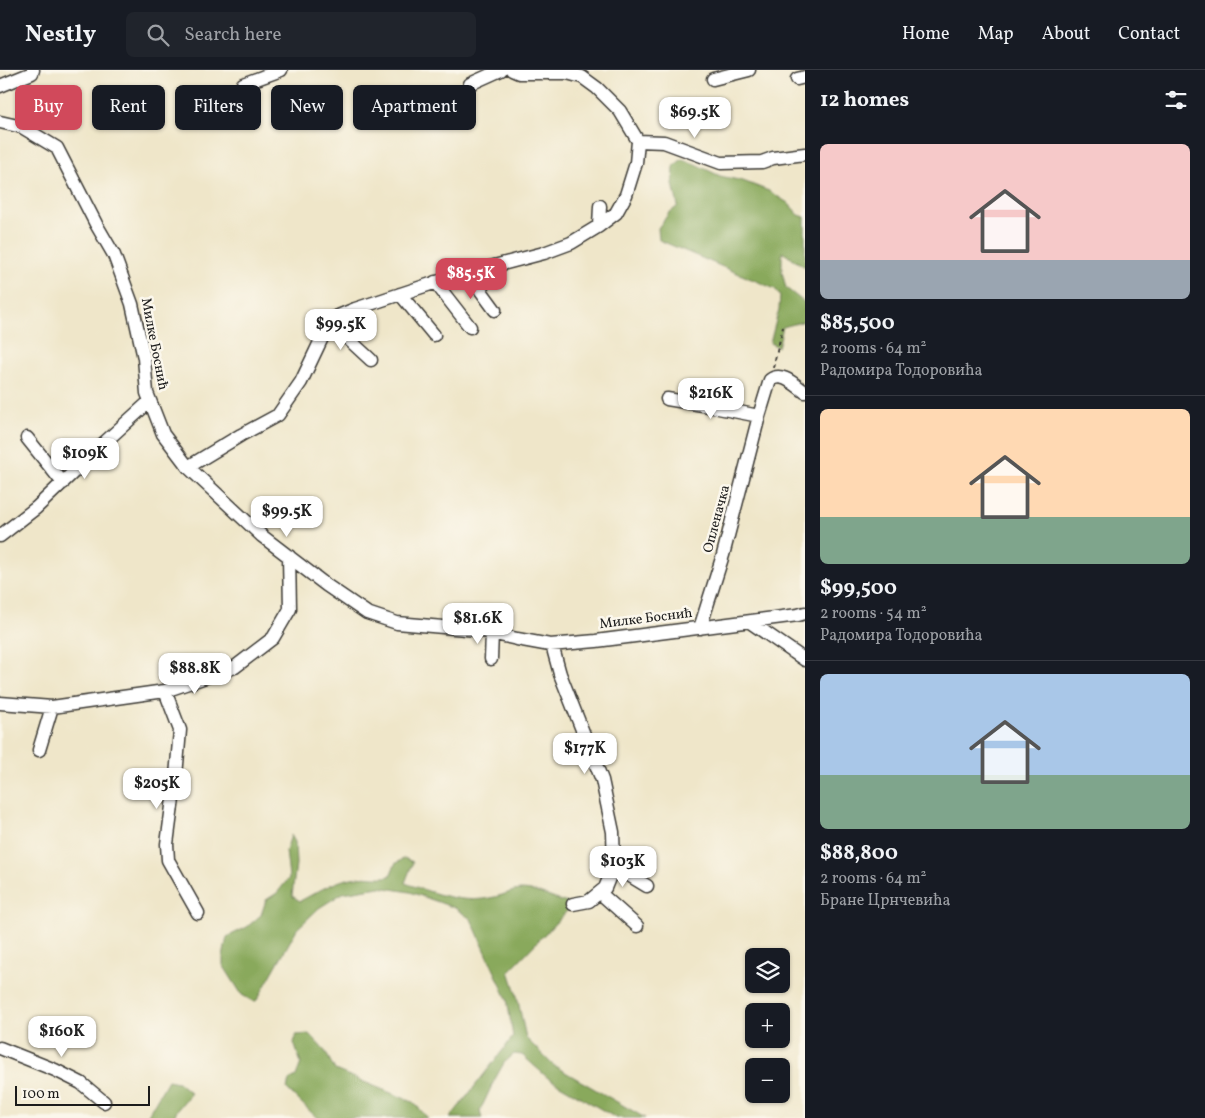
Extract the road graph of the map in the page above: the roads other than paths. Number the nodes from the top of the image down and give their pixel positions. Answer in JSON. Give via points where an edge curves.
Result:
{"nodes":[{"id":1,"x":33,"y":70,"type":"edge"},
{"id":2,"x":281,"y":70,"type":"edge"},
{"id":3,"x":501,"y":70,"type":"edge"},
{"id":4,"x":512,"y":70,"type":"edge"},
{"id":5,"x":749,"y":70,"type":"edge"},
{"id":6,"x":713,"y":79,"type":"dead end"},
{"id":7,"x":243,"y":84,"type":"dead end"},
{"id":8,"x":470,"y":84,"type":"dead end"},
{"id":9,"x":0,"y":86,"type":"edge"},
{"id":10,"x":0,"y":122,"type":"edge"},
{"id":11,"x":638,"y":141,"type":"junction"},
{"id":12,"x":805,"y":154,"type":"edge"},
{"id":13,"x":600,"y":206,"type":"dead end"},
{"id":14,"x":599,"y":226,"type":"junction"},
{"id":15,"x":468,"y":273,"type":"junction"},
{"id":16,"x":435,"y":282,"type":"junction"},
{"id":17,"x":400,"y":294,"type":"junction"},
{"id":18,"x":495,"y":310,"type":"dead end"},
{"id":19,"x":330,"y":322,"type":"junction"},
{"id":20,"x":470,"y":327,"type":"dead end"},
{"id":21,"x":434,"y":334,"type":"dead end"},
{"id":22,"x":371,"y":360,"type":"dead end"},
{"id":23,"x":805,"y":392,"type":"edge"},
{"id":24,"x":667,"y":399,"type":"dead end"},
{"id":25,"x":150,"y":401,"type":"junction"},
{"id":26,"x":759,"y":416,"type":"junction"},
{"id":27,"x":27,"y":438,"type":"dead end"},
{"id":28,"x":188,"y":467,"type":"junction"},
{"id":29,"x":63,"y":483,"type":"junction"},
{"id":30,"x":0,"y":536,"type":"edge"},
{"id":31,"x":289,"y":556,"type":"junction"},
{"id":32,"x":805,"y":613,"type":"edge"},
{"id":33,"x":750,"y":622,"type":"junction"},
{"id":34,"x":700,"y":628,"type":"junction"},
{"id":35,"x":492,"y":633,"type":"junction"},
{"id":36,"x":552,"y":645,"type":"junction"},
{"id":37,"x":491,"y":659,"type":"dead end"},
{"id":38,"x":805,"y":660,"type":"edge"},
{"id":39,"x":165,"y":691,"type":"junction"},
{"id":40,"x":0,"y":703,"type":"edge"},
{"id":41,"x":52,"y":707,"type":"junction"},
{"id":42,"x":39,"y":750,"type":"dead end"},
{"id":43,"x":614,"y":866,"type":"junction"},
{"id":44,"x":647,"y":886,"type":"dead end"},
{"id":45,"x":600,"y":893,"type":"junction"},
{"id":46,"x":573,"y":904,"type":"dead end"},
{"id":47,"x":198,"y":913,"type":"dead end"},
{"id":48,"x":638,"y":926,"type":"dead end"},
{"id":49,"x":0,"y":1048,"type":"edge"},
{"id":50,"x":104,"y":1102,"type":"dead end"}],
"edges":[{"from":1,"to":9,"type":"street"},
{"from":2,"to":7,"type":"street"},
{"from":3,"to":8,"type":"street"},
{"from":4,"to":11,"type":"street","via":[[582,77],[620,112]]},
{"from":5,"to":6,"type":"street"},
{"from":10,"to":25,"type":"street","name":"Милке Боснић","via":[[22,127],[57,148],[114,255],[132,304]]},
{"from":11,"to":12,"type":"street","via":[[664,142],[721,163],[762,162]]},
{"from":11,"to":14,"type":"street","via":[[636,163],[626,195],[616,213]]},
{"from":13,"to":14,"type":"street"},
{"from":14,"to":15,"type":"street","via":[[571,243],[544,253]]},
{"from":15,"to":16,"type":"street"},
{"from":15,"to":18,"type":"street"},
{"from":16,"to":17,"type":"street"},
{"from":16,"to":20,"type":"street"},
{"from":17,"to":19,"type":"street","via":[[355,309]]},
{"from":17,"to":21,"type":"street"},
{"from":19,"to":22,"type":"street"},
{"from":19,"to":28,"type":"street","via":[[301,382],[278,415]]},
{"from":23,"to":26,"type":"street","name":"Опленачка","via":[[785,378],[773,377]]},
{"from":24,"to":26,"type":"street"},
{"from":25,"to":28,"type":"street","name":"Милке Боснић","via":[[163,434]]},
{"from":25,"to":29,"type":"street"},
{"from":26,"to":34,"type":"street","name":"Опленачка","via":[[724,555]]},
{"from":27,"to":29,"type":"street"},
{"from":28,"to":31,"type":"street","name":"Милке Боснић","via":[[262,536]]},
{"from":29,"to":30,"type":"street"},
{"from":31,"to":35,"type":"street","name":"Милке Боснић","via":[[367,613],[398,623]]},
{"from":31,"to":39,"type":"street","via":[[290,609],[273,638],[235,666]]},
{"from":32,"to":33,"type":"street","name":"Милке Боснић"},
{"from":33,"to":34,"type":"street","name":"Милке Боснић"},
{"from":33,"to":38,"type":"street"},
{"from":34,"to":36,"type":"street","name":"Милке Боснић"},
{"from":35,"to":36,"type":"street","name":"Милке Боснић"},
{"from":35,"to":37,"type":"street"},
{"from":36,"to":43,"type":"street","via":[[560,674],[602,780],[613,832]]},
{"from":39,"to":41,"type":"street"},
{"from":39,"to":47,"type":"street","via":[[180,730],[168,860]]},
{"from":40,"to":41,"type":"street"},
{"from":41,"to":42,"type":"street"},
{"from":43,"to":44,"type":"street"},
{"from":43,"to":45,"type":"street"},
{"from":45,"to":46,"type":"street","via":[[589,901]]},
{"from":45,"to":48,"type":"street"},
{"from":49,"to":50,"type":"street","via":[[48,1066],[81,1083]]}]}
